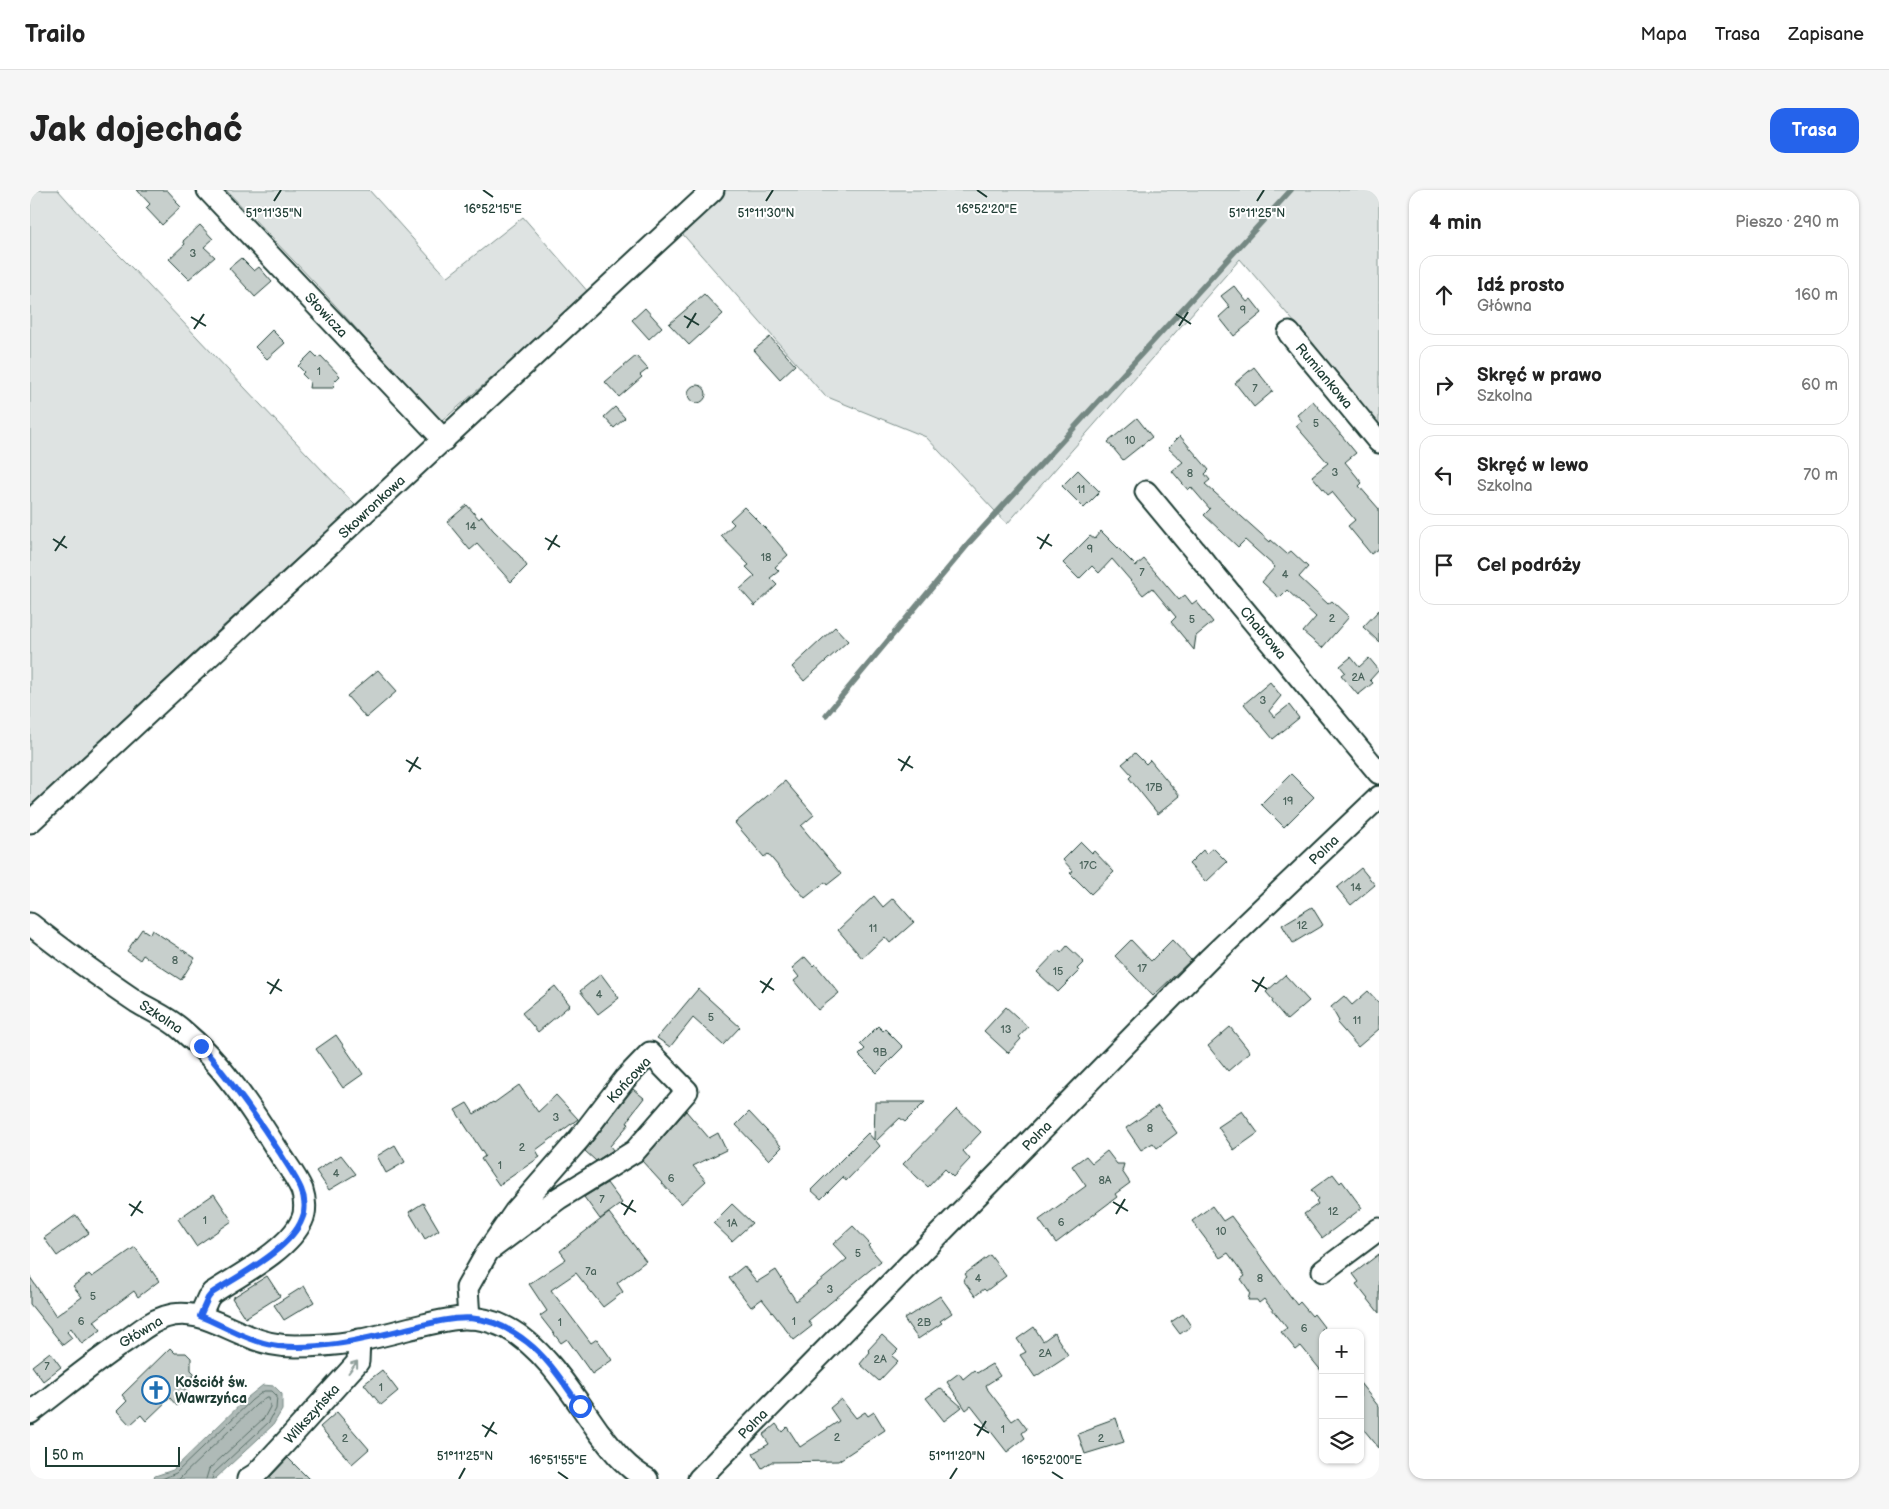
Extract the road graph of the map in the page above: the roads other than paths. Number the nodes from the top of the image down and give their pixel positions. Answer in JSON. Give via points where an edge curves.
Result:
{"nodes":[{"id":1,"x":208,"y":190,"type":"edge"},
{"id":2,"x":713,"y":190,"type":"edge"},
{"id":3,"x":1289,"y":333,"type":"dead end"},
{"id":4,"x":444,"y":440,"type":"junction"},
{"id":5,"x":1379,"y":442,"type":"edge"},
{"id":6,"x":1146,"y":492,"type":"dead end"},
{"id":7,"x":1379,"y":774,"type":"edge"},
{"id":8,"x":1379,"y":797,"type":"edge"},
{"id":9,"x":30,"y":822,"type":"edge"},
{"id":10,"x":30,"y":924,"type":"edge"},
{"id":11,"x":1379,"y":1229,"type":"edge"},
{"id":12,"x":488,"y":1251,"type":"junction"},
{"id":13,"x":1323,"y":1272,"type":"dead end"},
{"id":14,"x":200,"y":1316,"type":"junction"},
{"id":15,"x":470,"y":1318,"type":"junction"},
{"id":16,"x":359,"y":1340,"type":"junction"},
{"id":17,"x":30,"y":1413,"type":"edge"},
{"id":18,"x":248,"y":1479,"type":"edge"},
{"id":19,"x":647,"y":1479,"type":"edge"},
{"id":20,"x":699,"y":1479,"type":"edge"}],
"edges":[{"from":1,"to":4,"type":"street","name":"Słowicza"},
{"from":2,"to":4,"type":"street","name":"Skowronkowa"},
{"from":3,"to":5,"type":"street","name":"Rumiankowa"},
{"from":4,"to":9,"type":"street","name":"Skowronkowa"},
{"from":6,"to":7,"type":"street","name":"Chabrowa"},
{"from":8,"to":20,"type":"street","name":"Polna","via":[[1209,960]]},
{"from":10,"to":14,"type":"street","name":"Szkolna","via":[[77,962],[180,1028],[201,1046],[244,1100],[302,1191],[303,1218],[296,1232],[282,1247],[212,1293]]},
{"from":11,"to":13,"type":"street"},
{"from":12,"to":12,"type":"street","name":"Końcowa","via":[[559,1198],[635,1151],[687,1091],[650,1053],[515,1212]]},
{"from":12,"to":15,"type":"street","name":"Końcowa","via":[[467,1288]]},
{"from":14,"to":16,"type":"street","name":"Główna","via":[[276,1346]]},
{"from":14,"to":17,"type":"street","name":"Główna","via":[[176,1314],[157,1320]]},
{"from":15,"to":16,"type":"street","name":"Główna","via":[[451,1318]]},
{"from":15,"to":19,"type":"street","name":"Główna","via":[[506,1328],[529,1344],[558,1376],[611,1447],[628,1466]]},
{"from":18,"to":16,"type":"street","name":"Wilkszyńska","one_way":true,"via":[[358,1362]]}]}
